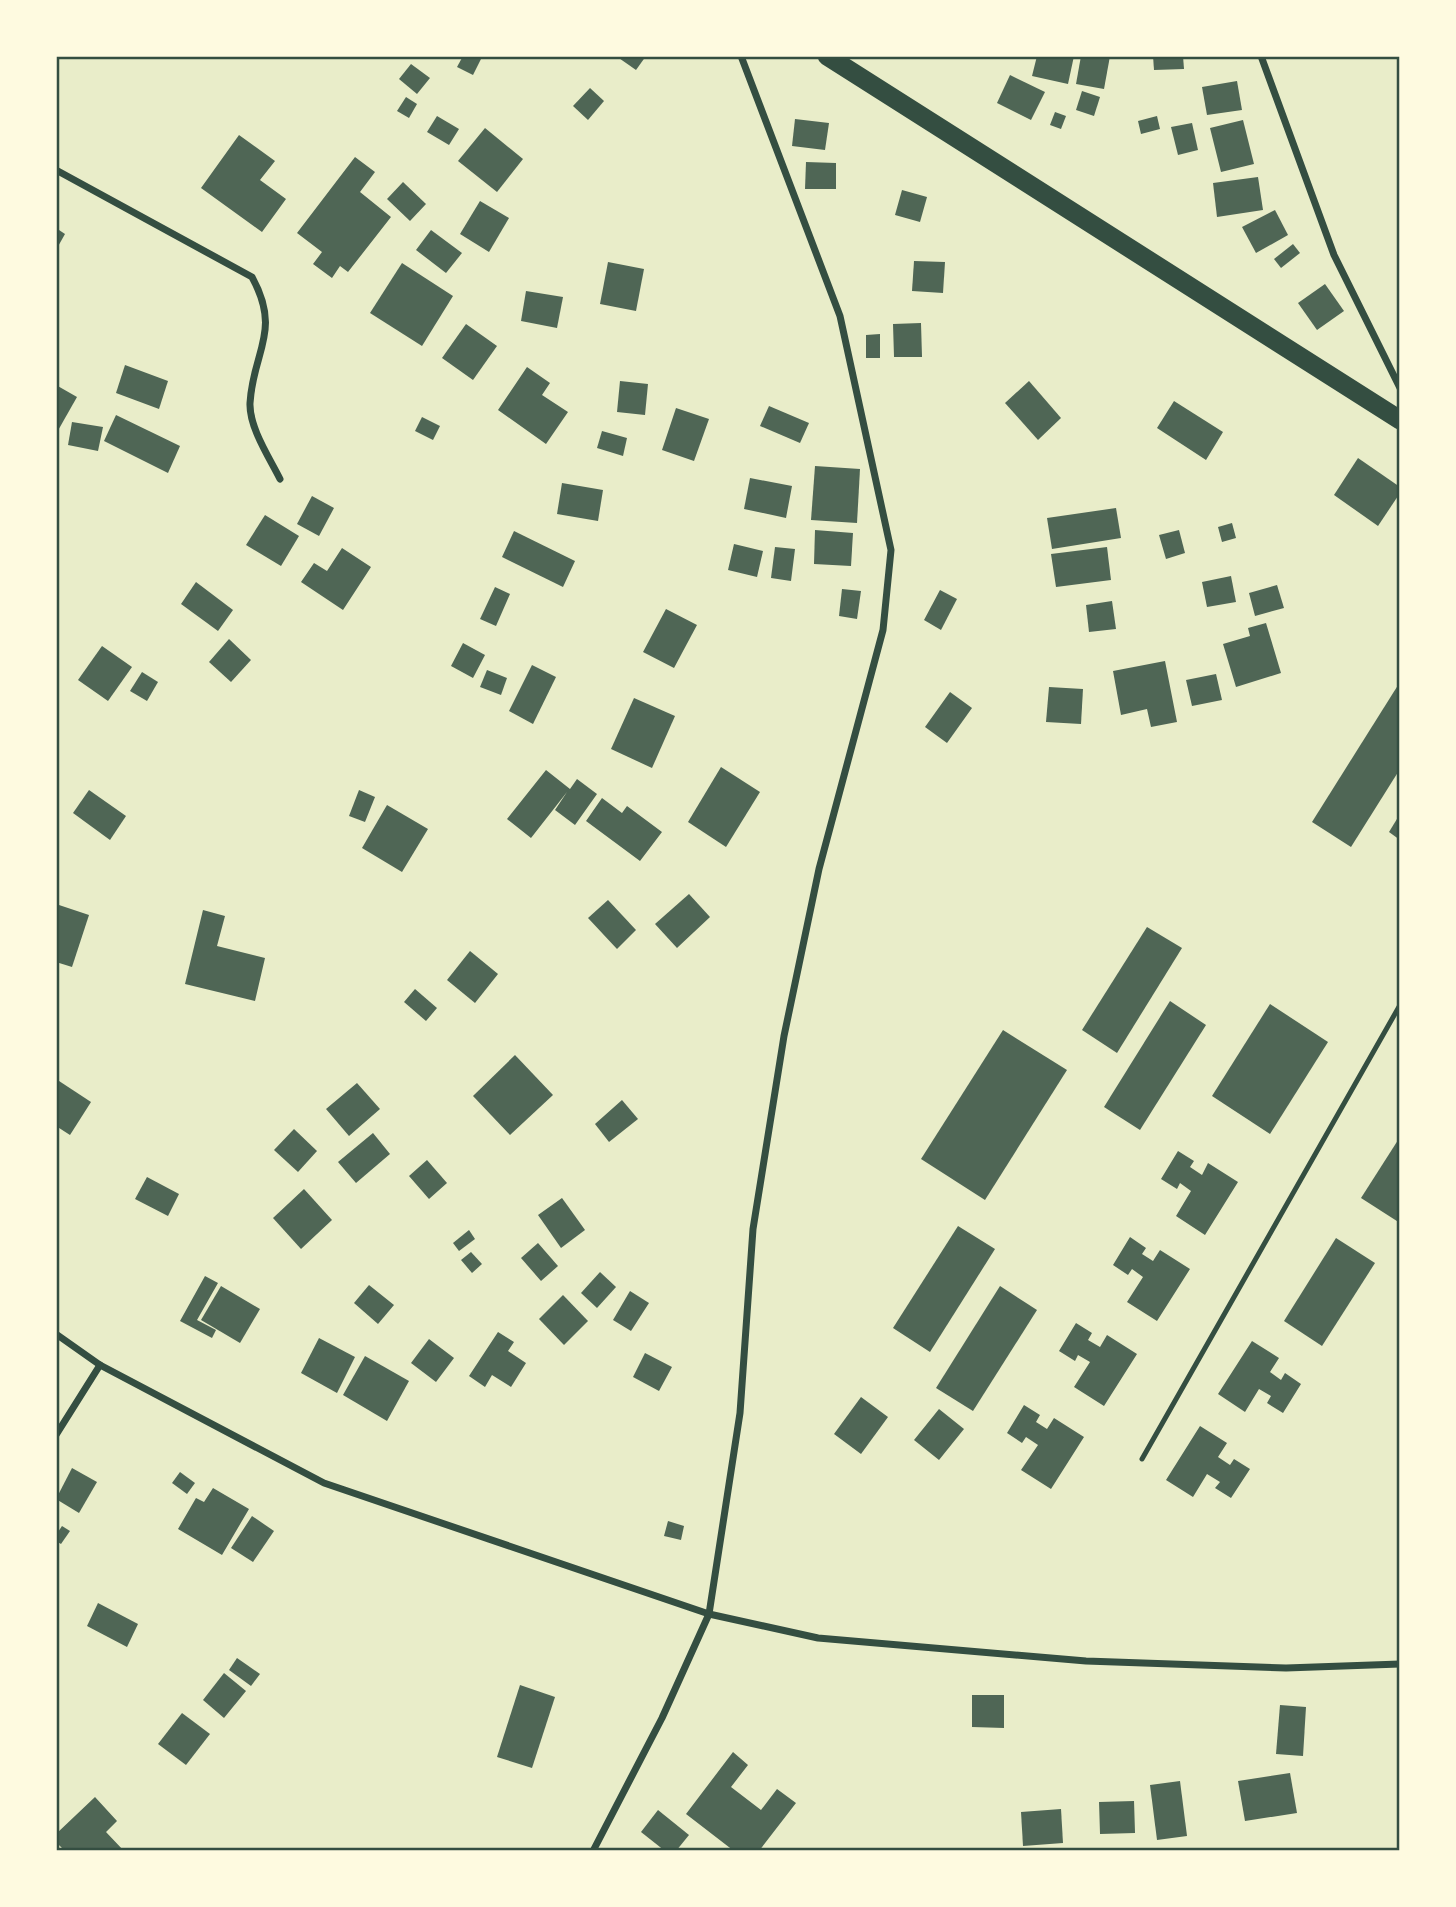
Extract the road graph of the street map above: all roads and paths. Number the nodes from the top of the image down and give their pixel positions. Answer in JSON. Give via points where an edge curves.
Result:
{"nodes":[{"id":1,"x":741,"y":56,"type":"edge"},
{"id":2,"x":827,"y":56,"type":"edge"},
{"id":3,"x":1261,"y":56,"type":"edge"},
{"id":4,"x":56,"y":170,"type":"edge"},
{"id":5,"x":1400,"y":388,"type":"edge"},
{"id":6,"x":1400,"y":420,"type":"edge"},
{"id":7,"x":280,"y":479,"type":"dead end"},
{"id":8,"x":1400,"y":1005,"type":"edge"},
{"id":9,"x":56,"y":1334,"type":"edge"},
{"id":10,"x":100,"y":1365,"type":"junction"},
{"id":11,"x":56,"y":1435,"type":"edge"},
{"id":12,"x":1142,"y":1459,"type":"dead end"},
{"id":13,"x":709,"y":1614,"type":"junction"},
{"id":14,"x":1400,"y":1664,"type":"edge"},
{"id":15,"x":593,"y":1851,"type":"edge"}],
"edges":[{"from":1,"to":13,"type":"street","via":[[840,316],[891,550],[883,631],[819,869],[784,1037],[753,1229],[740,1413]]},
{"from":2,"to":6,"type":"highway"},
{"from":3,"to":5,"type":"street","via":[[1334,255]]},
{"from":4,"to":7,"type":"street","via":[[252,277],[268,322],[250,405]]},
{"from":8,"to":12,"type":"lane"},
{"from":9,"to":10,"type":"street"},
{"from":10,"to":11,"type":"street"},
{"from":10,"to":13,"type":"street","via":[[324,1483]]},
{"from":13,"to":14,"type":"street","via":[[818,1638],[1087,1661],[1286,1668]]},
{"from":13,"to":15,"type":"street","via":[[662,1718]]}]}
